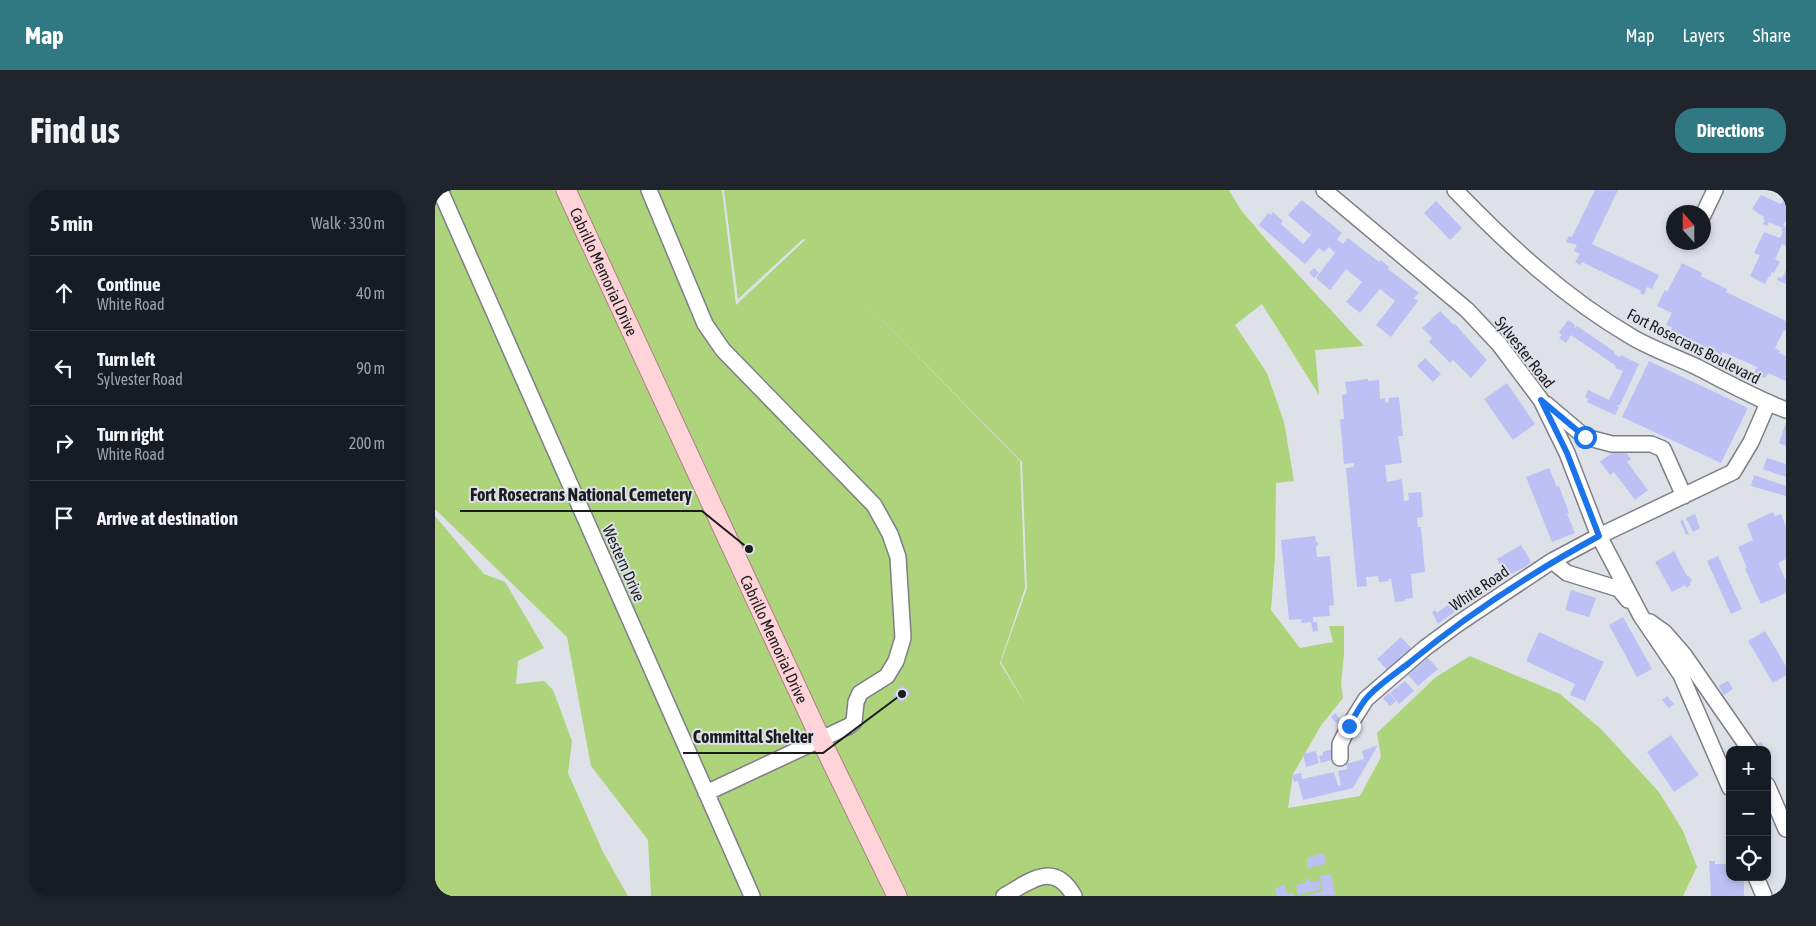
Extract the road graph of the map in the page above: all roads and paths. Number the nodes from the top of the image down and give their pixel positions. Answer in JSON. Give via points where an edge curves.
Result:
{"nodes":[{"id":1,"x":440,"y":190,"type":"edge"},
{"id":2,"x":566,"y":190,"type":"edge"},
{"id":3,"x":649,"y":190,"type":"edge"},
{"id":4,"x":1324,"y":190,"type":"edge"},
{"id":5,"x":1455,"y":190,"type":"edge"},
{"id":6,"x":1715,"y":190,"type":"edge"},
{"id":7,"x":1708,"y":205,"type":"edge"},
{"id":8,"x":1541,"y":400,"type":"junction"},
{"id":9,"x":1768,"y":403,"type":"junction"},
{"id":10,"x":1786,"y":410,"type":"edge"},
{"id":11,"x":1684,"y":496,"type":"junction"},
{"id":12,"x":1599,"y":536,"type":"junction"},
{"id":13,"x":1552,"y":562,"type":"junction"},
{"id":14,"x":1641,"y":616,"type":"junction"},
{"id":15,"x":821,"y":740,"type":"junction"},
{"id":16,"x":1747,"y":746,"type":"edge"},
{"id":17,"x":1340,"y":758,"type":"dead end"},
{"id":18,"x":1726,"y":779,"type":"edge"},
{"id":19,"x":1771,"y":790,"type":"edge"},
{"id":20,"x":707,"y":793,"type":"junction"},
{"id":21,"x":1781,"y":801,"type":"edge"},
{"id":22,"x":1786,"y":829,"type":"edge"},
{"id":23,"x":1758,"y":881,"type":"edge"},
{"id":24,"x":752,"y":896,"type":"edge"},
{"id":25,"x":897,"y":896,"type":"edge"},
{"id":26,"x":1004,"y":896,"type":"edge"},
{"id":27,"x":1073,"y":896,"type":"edge"},
{"id":28,"x":1764,"y":896,"type":"edge"}],
"edges":[{"from":1,"to":20,"type":"street","name":"Western Drive"},
{"from":2,"to":15,"type":"main road","name":"Cabrillo Memorial Drive"},
{"from":3,"to":15,"type":"street","via":[[705,324],[723,350],[874,505],[898,557],[903,638],[896,661],[887,676],[860,694],[854,722]]},
{"from":4,"to":8,"type":"street","name":"Sylvester Road","via":[[1467,310],[1499,344]]},
{"from":5,"to":9,"type":"street","name":"Fort Rosecrans Boulevard","via":[[1510,245],[1586,308],[1633,338]]},
{"from":6,"to":7,"type":"street"},
{"from":8,"to":11,"type":"street","via":[[1585,437],[1612,444],[1651,444],[1663,449]]},
{"from":8,"to":12,"type":"street","name":"Sylvester Road","via":[[1567,453]]},
{"from":9,"to":10,"type":"street","name":"Fort Rosecrans Boulevard"},
{"from":9,"to":11,"type":"street","name":"White Road","via":[[1733,472]]},
{"from":11,"to":12,"type":"street","name":"White Road"},
{"from":12,"to":13,"type":"street","name":"White Road"},
{"from":12,"to":14,"type":"street","name":"Sylvester Road"},
{"from":13,"to":14,"type":"street","name":"Sylvester Road","via":[[1567,573],[1619,589]]},
{"from":13,"to":17,"type":"street","name":"White Road","via":[[1459,623],[1365,699],[1340,744]]},
{"from":14,"to":16,"type":"street","via":[[1664,632],[1684,655]]},
{"from":14,"to":18,"type":"street","name":"Sylvester Road","via":[[1681,675]]},
{"from":15,"to":20,"type":"street"},
{"from":15,"to":25,"type":"main road","name":"Cabrillo Memorial Drive"},
{"from":19,"to":21,"type":"street"},
{"from":20,"to":24,"type":"street","name":"Western Drive"},
{"from":21,"to":22,"type":"street"},
{"from":23,"to":28,"type":"street"},
{"from":26,"to":27,"type":"street","via":[[1049,875],[1068,885]]}]}
